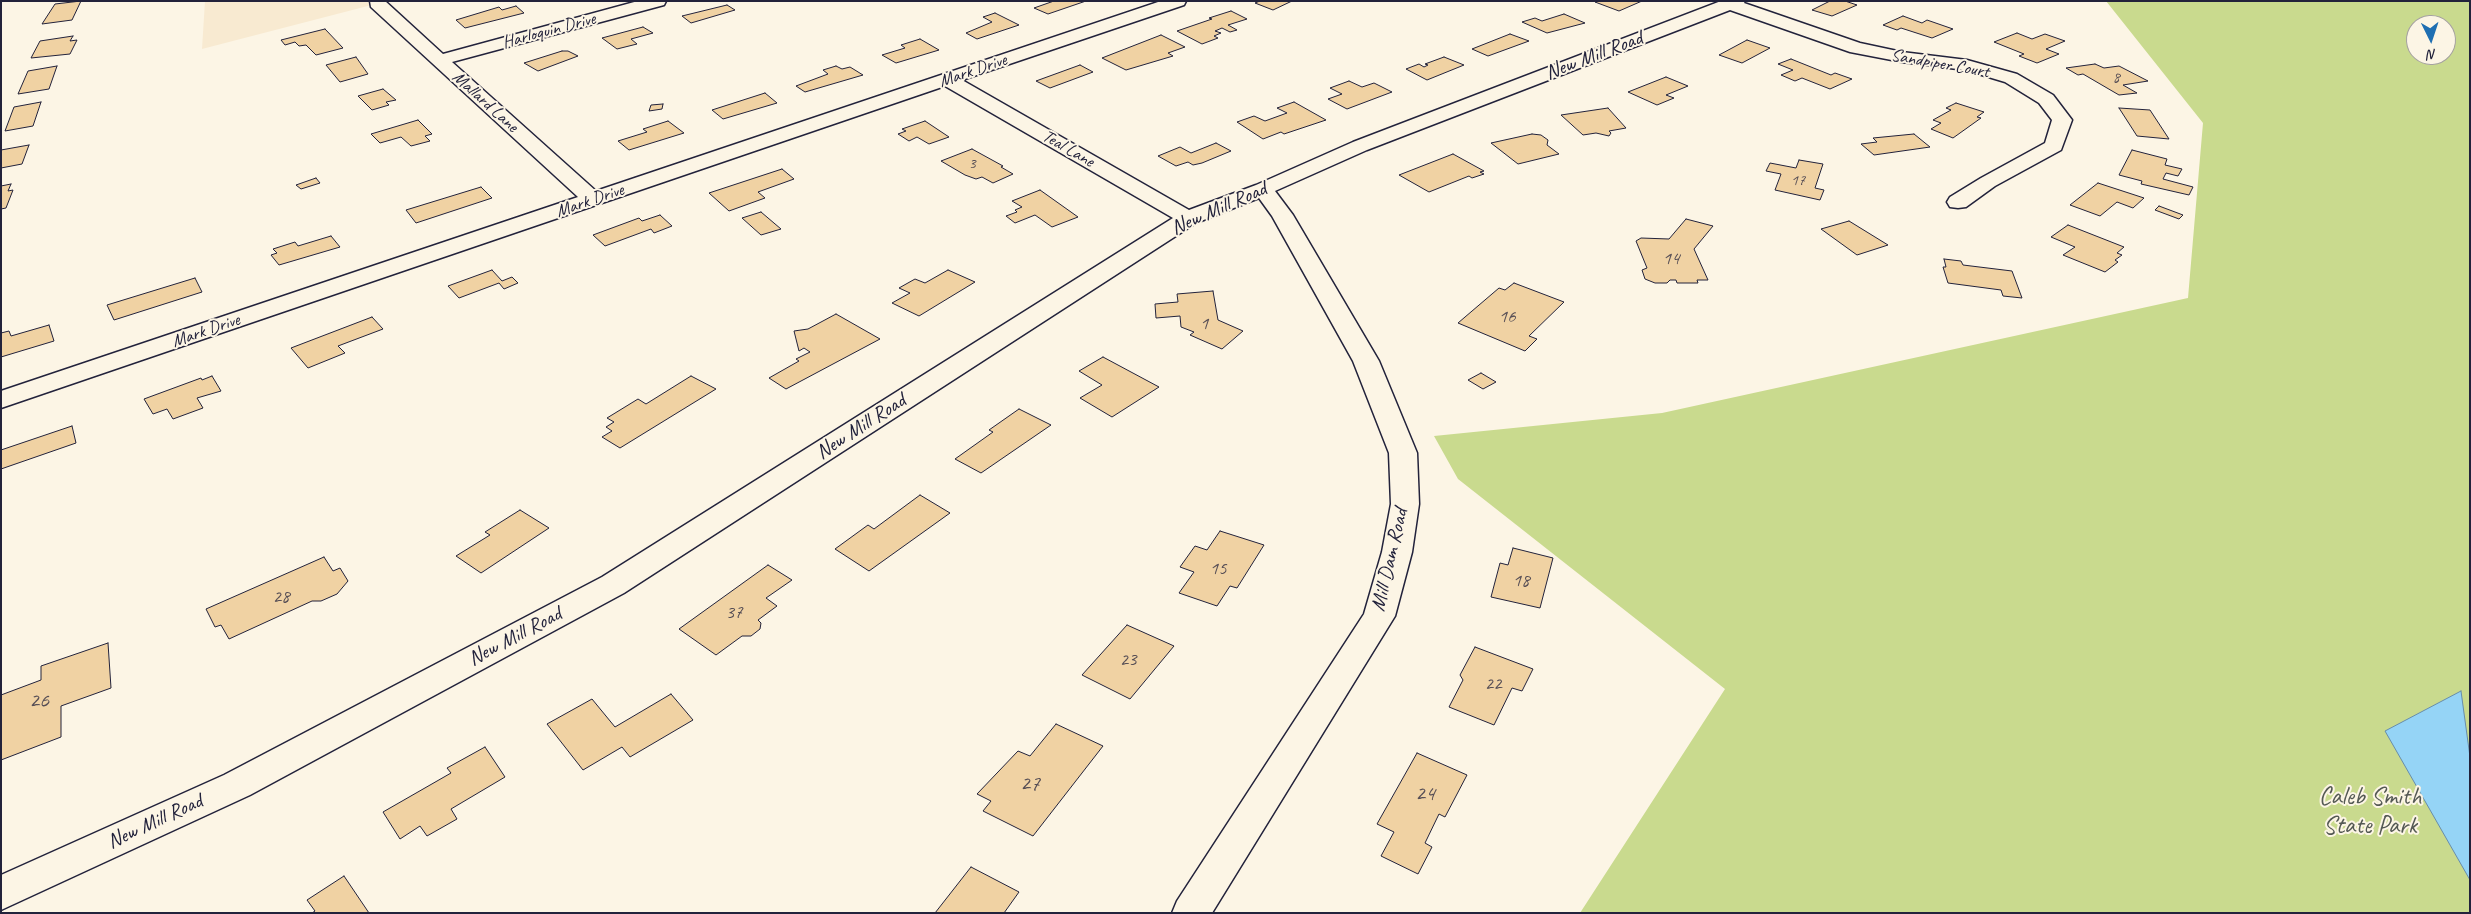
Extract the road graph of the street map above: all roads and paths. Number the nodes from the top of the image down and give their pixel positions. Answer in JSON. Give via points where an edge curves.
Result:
{"nodes":[{"id":1,"x":658,"y":1,"type":"edge"},
{"id":2,"x":1178,"y":1,"type":"edge"},
{"id":3,"x":377,"y":3,"type":"dead end"},
{"id":4,"x":1734,"y":3,"type":"edge"},
{"id":5,"x":440,"y":60,"type":"junction"},
{"id":6,"x":948,"y":80,"type":"junction"},
{"id":7,"x":1263,"y":189,"type":"junction"},
{"id":8,"x":593,"y":200,"type":"junction"},
{"id":9,"x":1958,"y":202,"type":"dead end"},
{"id":10,"x":1188,"y":218,"type":"junction"},
{"id":11,"x":1,"y":400,"type":"edge"},
{"id":12,"x":1,"y":893,"type":"edge"},
{"id":13,"x":1191,"y":913,"type":"edge"}],
"edges":[{"from":1,"to":5,"type":"street","name":"Harloquin Drive"},
{"from":2,"to":6,"type":"street","name":"Mark Drive"},
{"from":3,"to":5,"type":"street","name":"Mallard Lane"},
{"from":4,"to":7,"type":"street","name":"New Mill Road","via":[[1360,146]]},
{"from":4,"to":9,"type":"street","name":"Sandpiper Court","via":[[1856,48],[1967,65],[2011,78],[2046,98],[2062,120],[2054,146]]},
{"from":5,"to":8,"type":"street","name":"Mallard Lane"},
{"from":6,"to":8,"type":"street","name":"Mark Drive"},
{"from":6,"to":10,"type":"street","name":"Teal Lane"},
{"from":7,"to":10,"type":"street","name":"New Mill Road"},
{"from":7,"to":13,"type":"street","name":"Mill Dam Road","via":[[1282,215],[1366,361],[1403,453],[1405,504],[1397,552],[1379,616]]},
{"from":8,"to":11,"type":"street","name":"Mark Drive"},
{"from":10,"to":12,"type":"street","name":"New Mill Road","via":[[613,585],[236,785]]}]}
